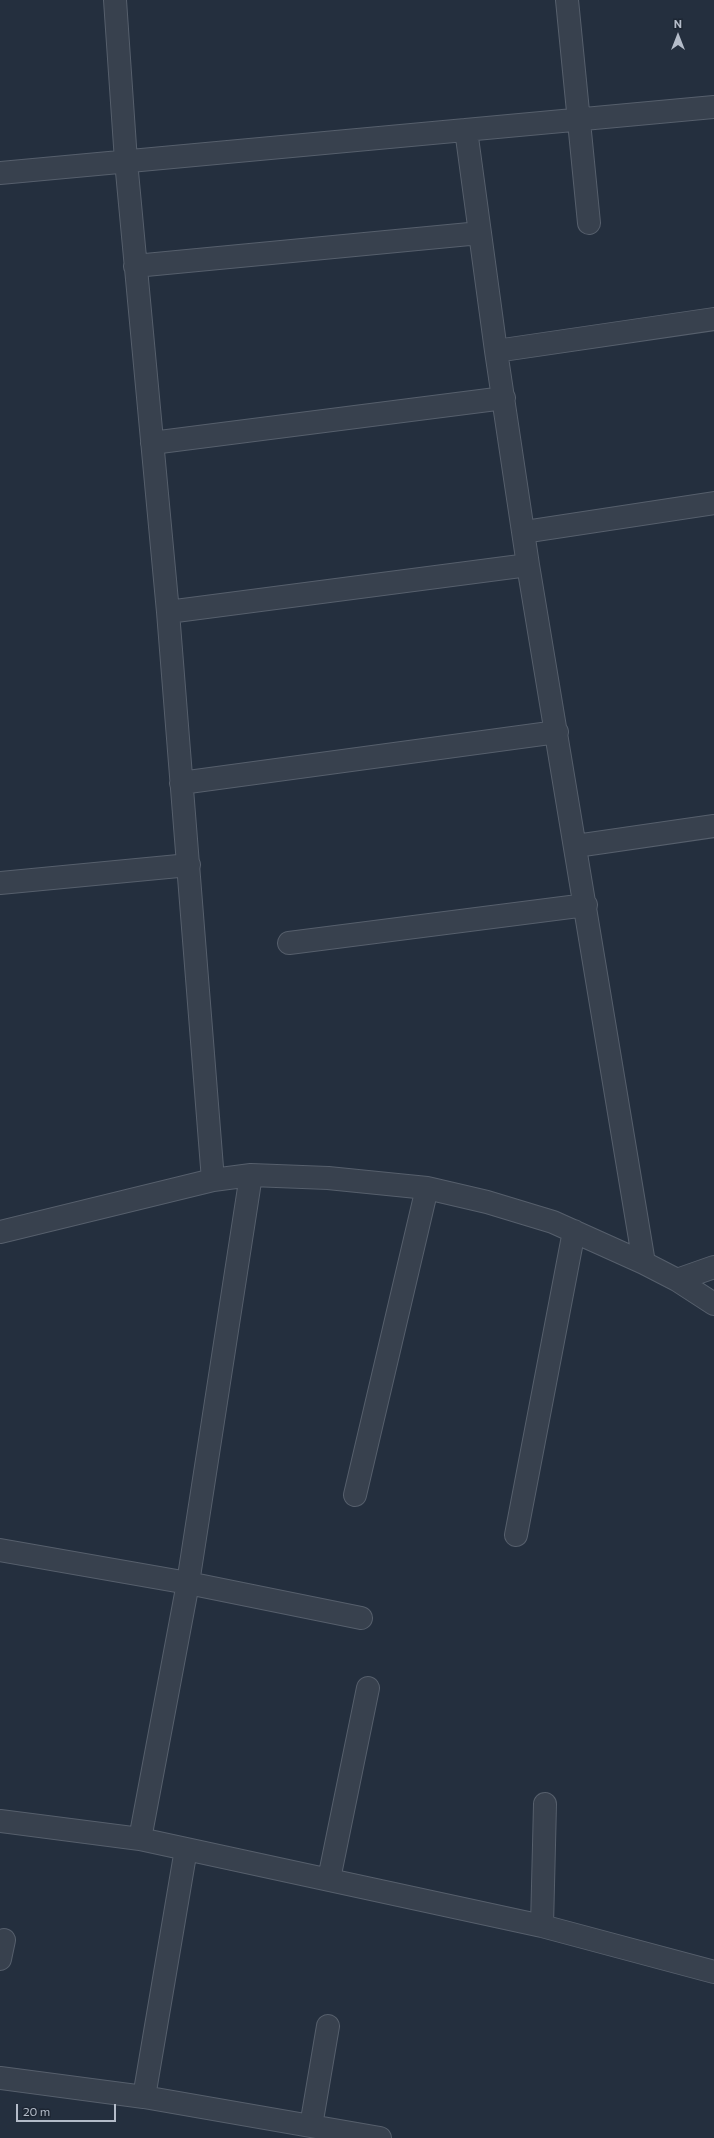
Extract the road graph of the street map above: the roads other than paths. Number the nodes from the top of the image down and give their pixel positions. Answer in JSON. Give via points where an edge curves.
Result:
{"nodes":[{"id":1,"x":115,"y":0,"type":"edge"},
{"id":2,"x":567,"y":0,"type":"edge"},
{"id":3,"x":714,"y":107,"type":"edge"},
{"id":4,"x":579,"y":121,"type":"junction"},
{"id":5,"x":466,"y":130,"type":"junction"},
{"id":6,"x":126,"y":161,"type":"junction"},
{"id":7,"x":0,"y":173,"type":"edge"},
{"id":8,"x":589,"y":223,"type":"dead end"},
{"id":9,"x":480,"y":233,"type":"junction"},
{"id":10,"x":135,"y":266,"type":"junction"},
{"id":11,"x":714,"y":319,"type":"edge"},
{"id":12,"x":496,"y":351,"type":"junction"},
{"id":13,"x":504,"y":398,"type":"junction"},
{"id":14,"x":152,"y":443,"type":"junction"},
{"id":15,"x":714,"y":503,"type":"edge"},
{"id":16,"x":524,"y":532,"type":"junction"},
{"id":17,"x":528,"y":565,"type":"junction"},
{"id":18,"x":168,"y":612,"type":"junction"},
{"id":19,"x":558,"y":732,"type":"junction"},
{"id":20,"x":181,"y":783,"type":"junction"},
{"id":21,"x":714,"y":826,"type":"edge"},
{"id":22,"x":576,"y":846,"type":"junction"},
{"id":23,"x":189,"y":865,"type":"junction"},
{"id":24,"x":0,"y":883,"type":"edge"},
{"id":25,"x":586,"y":905,"type":"junction"},
{"id":26,"x":289,"y":942,"type":"dead end"},
{"id":27,"x":251,"y":1175,"type":"junction"},
{"id":28,"x":213,"y":1180,"type":"junction"},
{"id":29,"x":427,"y":1188,"type":"junction"},
{"id":30,"x":1,"y":1226,"type":"edge"},
{"id":31,"x":574,"y":1232,"type":"junction"},
{"id":32,"x":644,"y":1263,"type":"junction"},
{"id":33,"x":714,"y":1267,"type":"edge"},
{"id":34,"x":677,"y":1280,"type":"junction"},
{"id":35,"x":714,"y":1304,"type":"edge"},
{"id":36,"x":355,"y":1496,"type":"dead end"},
{"id":37,"x":516,"y":1536,"type":"dead end"},
{"id":38,"x":0,"y":1550,"type":"edge"},
{"id":39,"x":188,"y":1583,"type":"junction"},
{"id":40,"x":361,"y":1618,"type":"dead end"},
{"id":41,"x":368,"y":1688,"type":"dead end"},
{"id":42,"x":544,"y":1804,"type":"dead end"},
{"id":43,"x":0,"y":1821,"type":"edge"},
{"id":44,"x":140,"y":1839,"type":"junction"},
{"id":45,"x":186,"y":1850,"type":"junction"},
{"id":46,"x":329,"y":1880,"type":"junction"},
{"id":47,"x":542,"y":1926,"type":"junction"},
{"id":48,"x":714,"y":1972,"type":"edge"},
{"id":49,"x":328,"y":2026,"type":"dead end"},
{"id":50,"x":0,"y":2078,"type":"edge"},
{"id":51,"x":144,"y":2097,"type":"junction"},
{"id":52,"x":311,"y":2126,"type":"junction"},
{"id":53,"x":380,"y":2138,"type":"edge"}],
"edges":[{"from":1,"to":6,"type":"street"},
{"from":2,"to":4,"type":"street"},
{"from":3,"to":4,"type":"street"},
{"from":4,"to":5,"type":"street"},
{"from":4,"to":8,"type":"street"},
{"from":5,"to":6,"type":"street"},
{"from":5,"to":9,"type":"street"},
{"from":6,"to":7,"type":"street"},
{"from":6,"to":10,"type":"street"},
{"from":9,"to":10,"type":"street"},
{"from":9,"to":12,"type":"street"},
{"from":10,"to":14,"type":"street"},
{"from":11,"to":12,"type":"street"},
{"from":12,"to":13,"type":"street"},
{"from":13,"to":14,"type":"street"},
{"from":13,"to":16,"type":"street"},
{"from":14,"to":18,"type":"street"},
{"from":15,"to":16,"type":"street"},
{"from":16,"to":17,"type":"street"},
{"from":17,"to":18,"type":"street"},
{"from":17,"to":19,"type":"street"},
{"from":18,"to":20,"type":"street"},
{"from":19,"to":20,"type":"street"},
{"from":19,"to":22,"type":"street"},
{"from":20,"to":23,"type":"street"},
{"from":21,"to":22,"type":"street"},
{"from":22,"to":25,"type":"street"},
{"from":23,"to":24,"type":"street"},
{"from":23,"to":28,"type":"street"},
{"from":25,"to":26,"type":"street"},
{"from":25,"to":32,"type":"street"},
{"from":27,"to":28,"type":"street"},
{"from":27,"to":29,"type":"street","via":[[328,1178]]},
{"from":27,"to":39,"type":"street"},
{"from":28,"to":30,"type":"street"},
{"from":29,"to":31,"type":"street","via":[[487,1202],[553,1222]]},
{"from":29,"to":36,"type":"street"},
{"from":31,"to":32,"type":"street"},
{"from":31,"to":37,"type":"street"},
{"from":32,"to":34,"type":"street"},
{"from":33,"to":34,"type":"street"},
{"from":34,"to":35,"type":"street"},
{"from":38,"to":39,"type":"street"},
{"from":39,"to":40,"type":"street"},
{"from":39,"to":44,"type":"street"},
{"from":41,"to":46,"type":"street"},
{"from":42,"to":47,"type":"street"},
{"from":43,"to":44,"type":"street"},
{"from":44,"to":45,"type":"street"},
{"from":45,"to":46,"type":"street"},
{"from":45,"to":51,"type":"street"},
{"from":46,"to":47,"type":"street"},
{"from":47,"to":48,"type":"street"},
{"from":49,"to":52,"type":"street"},
{"from":50,"to":51,"type":"street"},
{"from":51,"to":52,"type":"street"},
{"from":52,"to":53,"type":"street"}]}
